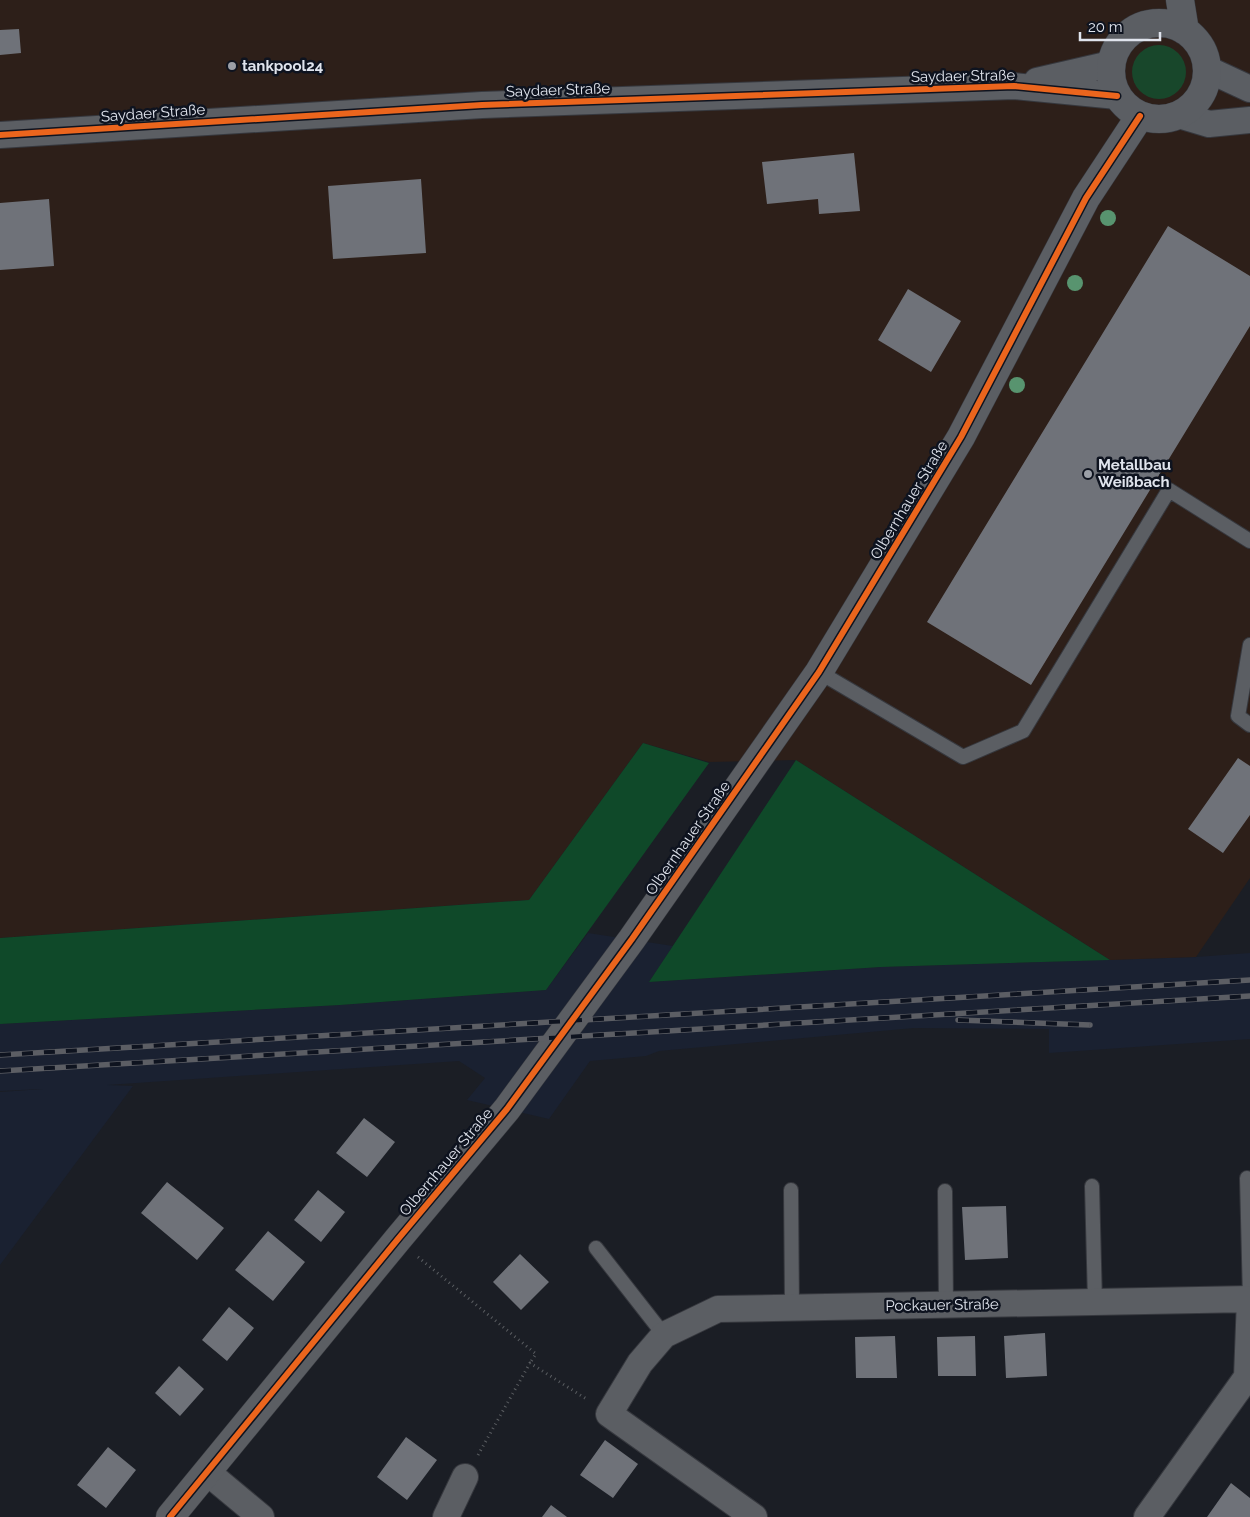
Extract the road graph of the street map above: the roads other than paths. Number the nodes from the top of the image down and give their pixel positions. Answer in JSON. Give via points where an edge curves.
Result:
{"nodes":[{"id":1,"x":1180,"y":0,"type":"edge"},
{"id":2,"x":1159,"y":12,"type":"edge"},
{"id":3,"x":1185,"y":31,"type":"junction"},
{"id":4,"x":1111,"y":64,"type":"junction"},
{"id":5,"x":1206,"y":69,"type":"junction"},
{"id":6,"x":1014,"y":86,"type":"junction"},
{"id":7,"x":1250,"y":89,"type":"edge"},
{"id":8,"x":1126,"y":104,"type":"junction"},
{"id":9,"x":1179,"y":115,"type":"junction"},
{"id":10,"x":1250,"y":120,"type":"edge"},
{"id":11,"x":0,"y":135,"type":"edge"},
{"id":12,"x":1250,"y":541,"type":"edge"},
{"id":13,"x":1250,"y":645,"type":"edge"},
{"id":14,"x":819,"y":672,"type":"junction"},
{"id":15,"x":1250,"y":725,"type":"edge"},
{"id":16,"x":1247,"y":1178,"type":"dead end"},
{"id":17,"x":1092,"y":1186,"type":"dead end"},
{"id":18,"x":791,"y":1190,"type":"dead end"},
{"id":19,"x":945,"y":1191,"type":"dead end"},
{"id":20,"x":596,"y":1248,"type":"dead end"},
{"id":21,"x":1250,"y":1299,"type":"edge"},
{"id":22,"x":1095,"y":1302,"type":"junction"},
{"id":23,"x":946,"y":1305,"type":"junction"},
{"id":24,"x":792,"y":1308,"type":"junction"},
{"id":25,"x":664,"y":1335,"type":"junction"},
{"id":26,"x":206,"y":1472,"type":"junction"},
{"id":27,"x":465,"y":1477,"type":"road end"},
{"id":28,"x":170,"y":1517,"type":"edge"},
{"id":29,"x":261,"y":1517,"type":"edge"},
{"id":30,"x":446,"y":1517,"type":"edge"},
{"id":31,"x":754,"y":1517,"type":"edge"},
{"id":32,"x":1147,"y":1517,"type":"edge"}],
"edges":[{"from":1,"to":3,"type":"street"},
{"from":2,"to":3,"type":"street","via":[[1171,25]]},
{"from":2,"to":4,"type":"street","via":[[1126,36],[1116,48]]},
{"from":3,"to":5,"type":"street","via":[[1204,54]]},
{"from":4,"to":6,"type":"street","name":"Saydaer Straße"},
{"from":4,"to":8,"type":"street","via":[[1111,80]]},
{"from":5,"to":7,"type":"street"},
{"from":5,"to":9,"type":"street","via":[[1205,84],[1199,97]]},
{"from":6,"to":8,"type":"street","name":"Saydaer Straße"},
{"from":6,"to":11,"type":"street","name":"Saydaer Straße","via":[[482,105]]},
{"from":8,"to":9,"type":"street","via":[[1151,119]]},
{"from":8,"to":14,"type":"street","name":"Olbernhauer Straße","via":[[1086,198],[961,437]]},
{"from":9,"to":10,"type":"street","via":[[1209,124]]},
{"from":12,"to":14,"type":"lane","via":[[1169,490],[1023,731],[963,757]]},
{"from":13,"to":15,"type":"lane","via":[[1238,716]]},
{"from":14,"to":26,"type":"street","name":"Olbernhauer Straße","via":[[632,940],[507,1109]]},
{"from":16,"to":21,"type":"lane"},
{"from":17,"to":22,"type":"lane"},
{"from":18,"to":24,"type":"lane"},
{"from":19,"to":23,"type":"lane"},
{"from":20,"to":25,"type":"lane"},
{"from":21,"to":22,"type":"street","name":"Pockauer Straße"},
{"from":21,"to":32,"type":"street","via":[[1247,1377]]},
{"from":22,"to":23,"type":"street","name":"Pockauer Straße"},
{"from":23,"to":24,"type":"street","name":"Pockauer Straße"},
{"from":24,"to":25,"type":"street","name":"Pockauer Straße","via":[[718,1310]]},
{"from":25,"to":31,"type":"street","name":"Pockauer Straße","via":[[640,1363],[609,1414]]},
{"from":26,"to":28,"type":"street","name":"Olbernhauer Straße"},
{"from":26,"to":29,"type":"street"},
{"from":27,"to":30,"type":"street"}]}
